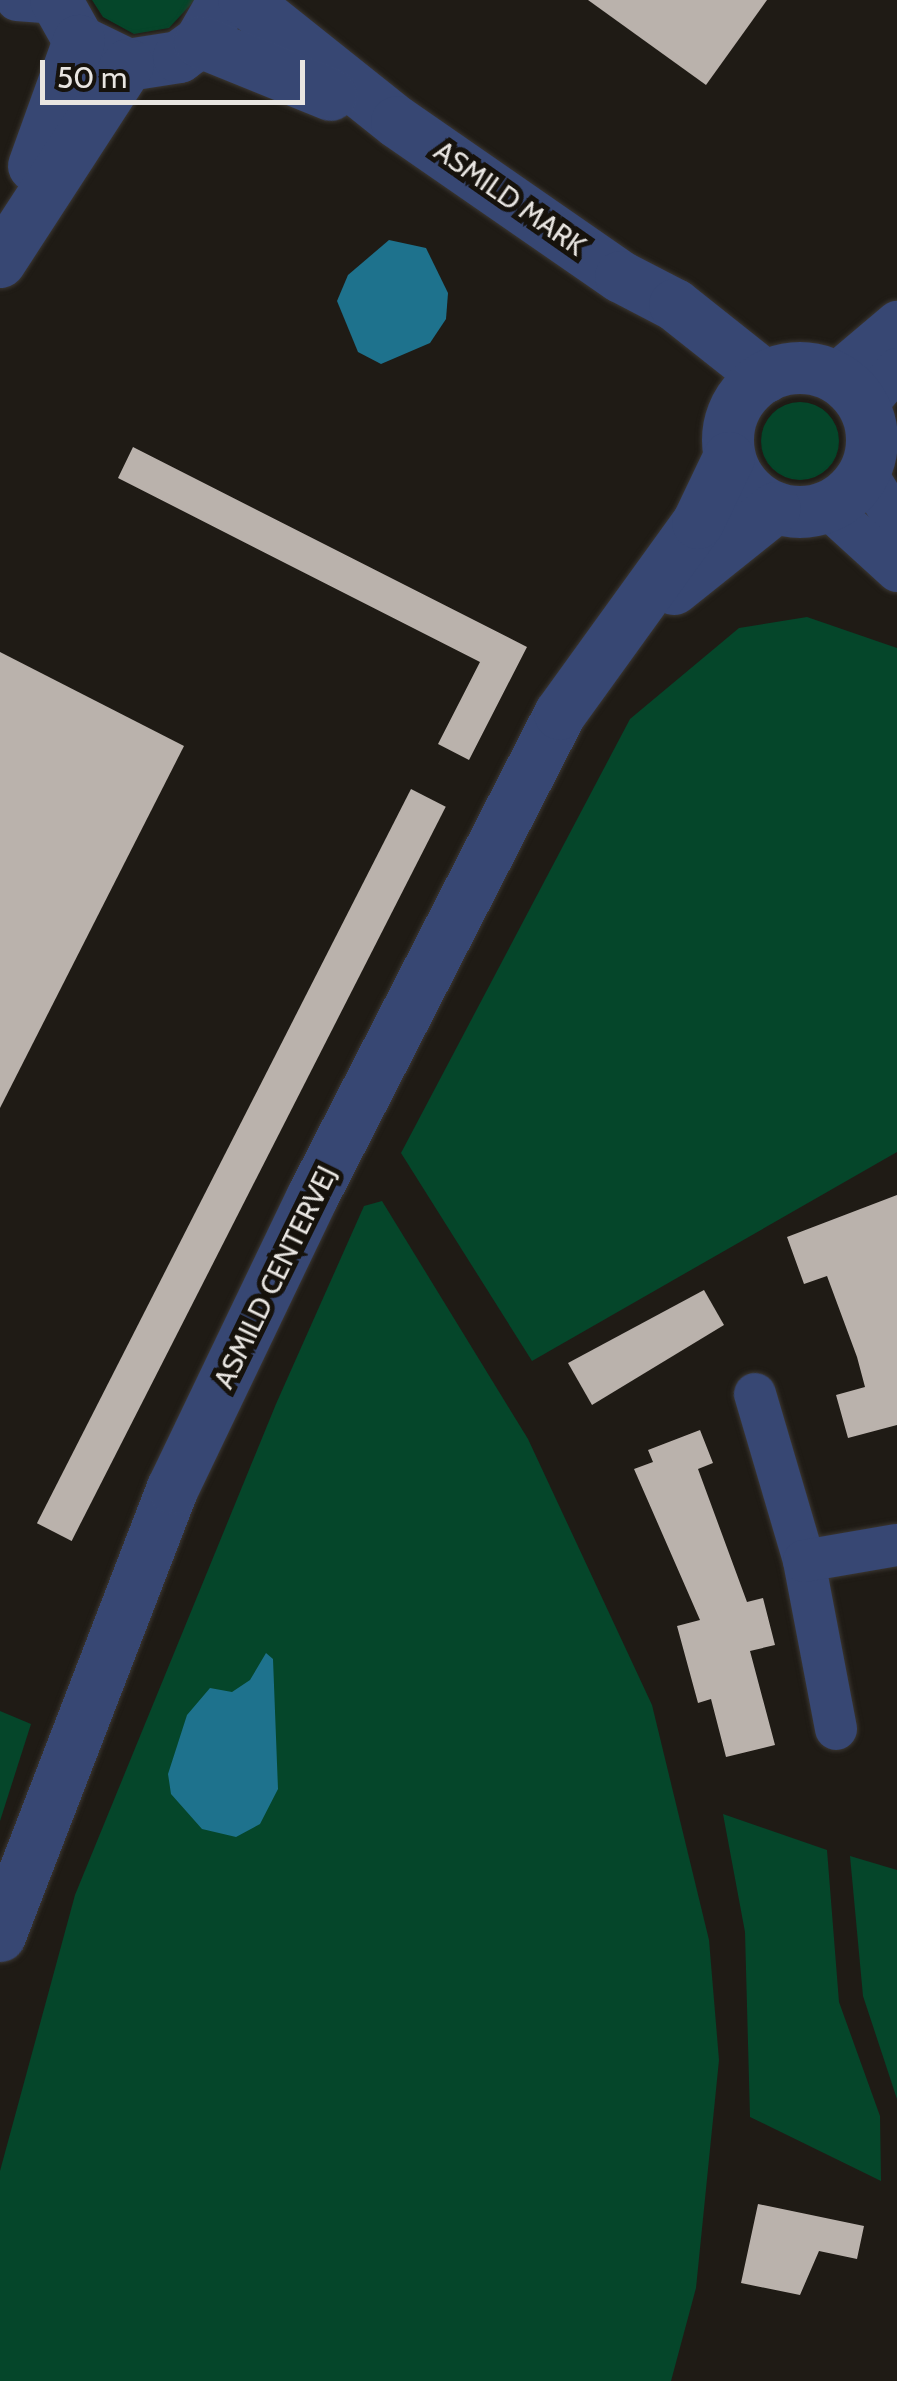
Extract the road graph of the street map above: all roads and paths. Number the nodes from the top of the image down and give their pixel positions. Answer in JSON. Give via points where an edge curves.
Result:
{"nodes":[{"id":1,"x":244,"y":0,"type":"edge"},
{"id":2,"x":52,"y":11,"type":"edge"},
{"id":3,"x":212,"y":21,"type":"edge"},
{"id":4,"x":128,"y":65,"type":"junction"},
{"id":5,"x":397,"y":122,"type":"junction"},
{"id":6,"x":0,"y":251,"type":"edge"},
{"id":7,"x":0,"y":262,"type":"edge"},
{"id":8,"x":897,"y":322,"type":"edge"},
{"id":9,"x":865,"y":384,"type":"edge"},
{"id":10,"x":743,"y":415,"type":"junction"},
{"id":11,"x":865,"y":471,"type":"junction"},
{"id":12,"x":826,"y":507,"type":"junction"},
{"id":13,"x":775,"y":508,"type":"junction"},
{"id":14,"x":897,"y":522,"type":"edge"},
{"id":15,"x":897,"y":572,"type":"edge"},
{"id":16,"x":608,"y":645,"type":"junction"},
{"id":17,"x":755,"y":1394,"type":"dead end"},
{"id":18,"x":897,"y":1545,"type":"edge"},
{"id":19,"x":804,"y":1561,"type":"junction"},
{"id":20,"x":836,"y":1729,"type":"dead end"},
{"id":21,"x":0,"y":1936,"type":"edge"}],
"edges":[{"from":1,"to":5,"type":"street","name":"ASMILD MARK"},
{"from":2,"to":4,"type":"street"},
{"from":2,"to":6,"type":"street"},
{"from":3,"to":4,"type":"street","via":[[179,57]]},
{"from":3,"to":5,"type":"street","name":"ASMILD MARK"},
{"from":4,"to":7,"type":"street"},
{"from":5,"to":10,"type":"street","name":"ASMILD MARK","via":[[620,277],[676,305]]},
{"from":8,"to":9,"type":"street"},
{"from":9,"to":10,"type":"street","via":[[802,369]]},
{"from":9,"to":11,"type":"street","via":[[871,450]]},
{"from":10,"to":13,"type":"street","via":[[754,496]]},
{"from":10,"to":16,"type":"street","name":"ASMILD CENTERVEJ","via":[[698,523]]},
{"from":11,"to":12,"type":"street"},
{"from":11,"to":14,"type":"street"},
{"from":12,"to":13,"type":"street"},
{"from":12,"to":15,"type":"street"},
{"from":13,"to":16,"type":"street","name":"ASMILD CENTERVEJ"},
{"from":16,"to":21,"type":"street","name":"ASMILD CENTERVEJ","via":[[560,714],[173,1488]]},
{"from":17,"to":19,"type":"street"},
{"from":18,"to":19,"type":"street"},
{"from":19,"to":20,"type":"street"}]}
